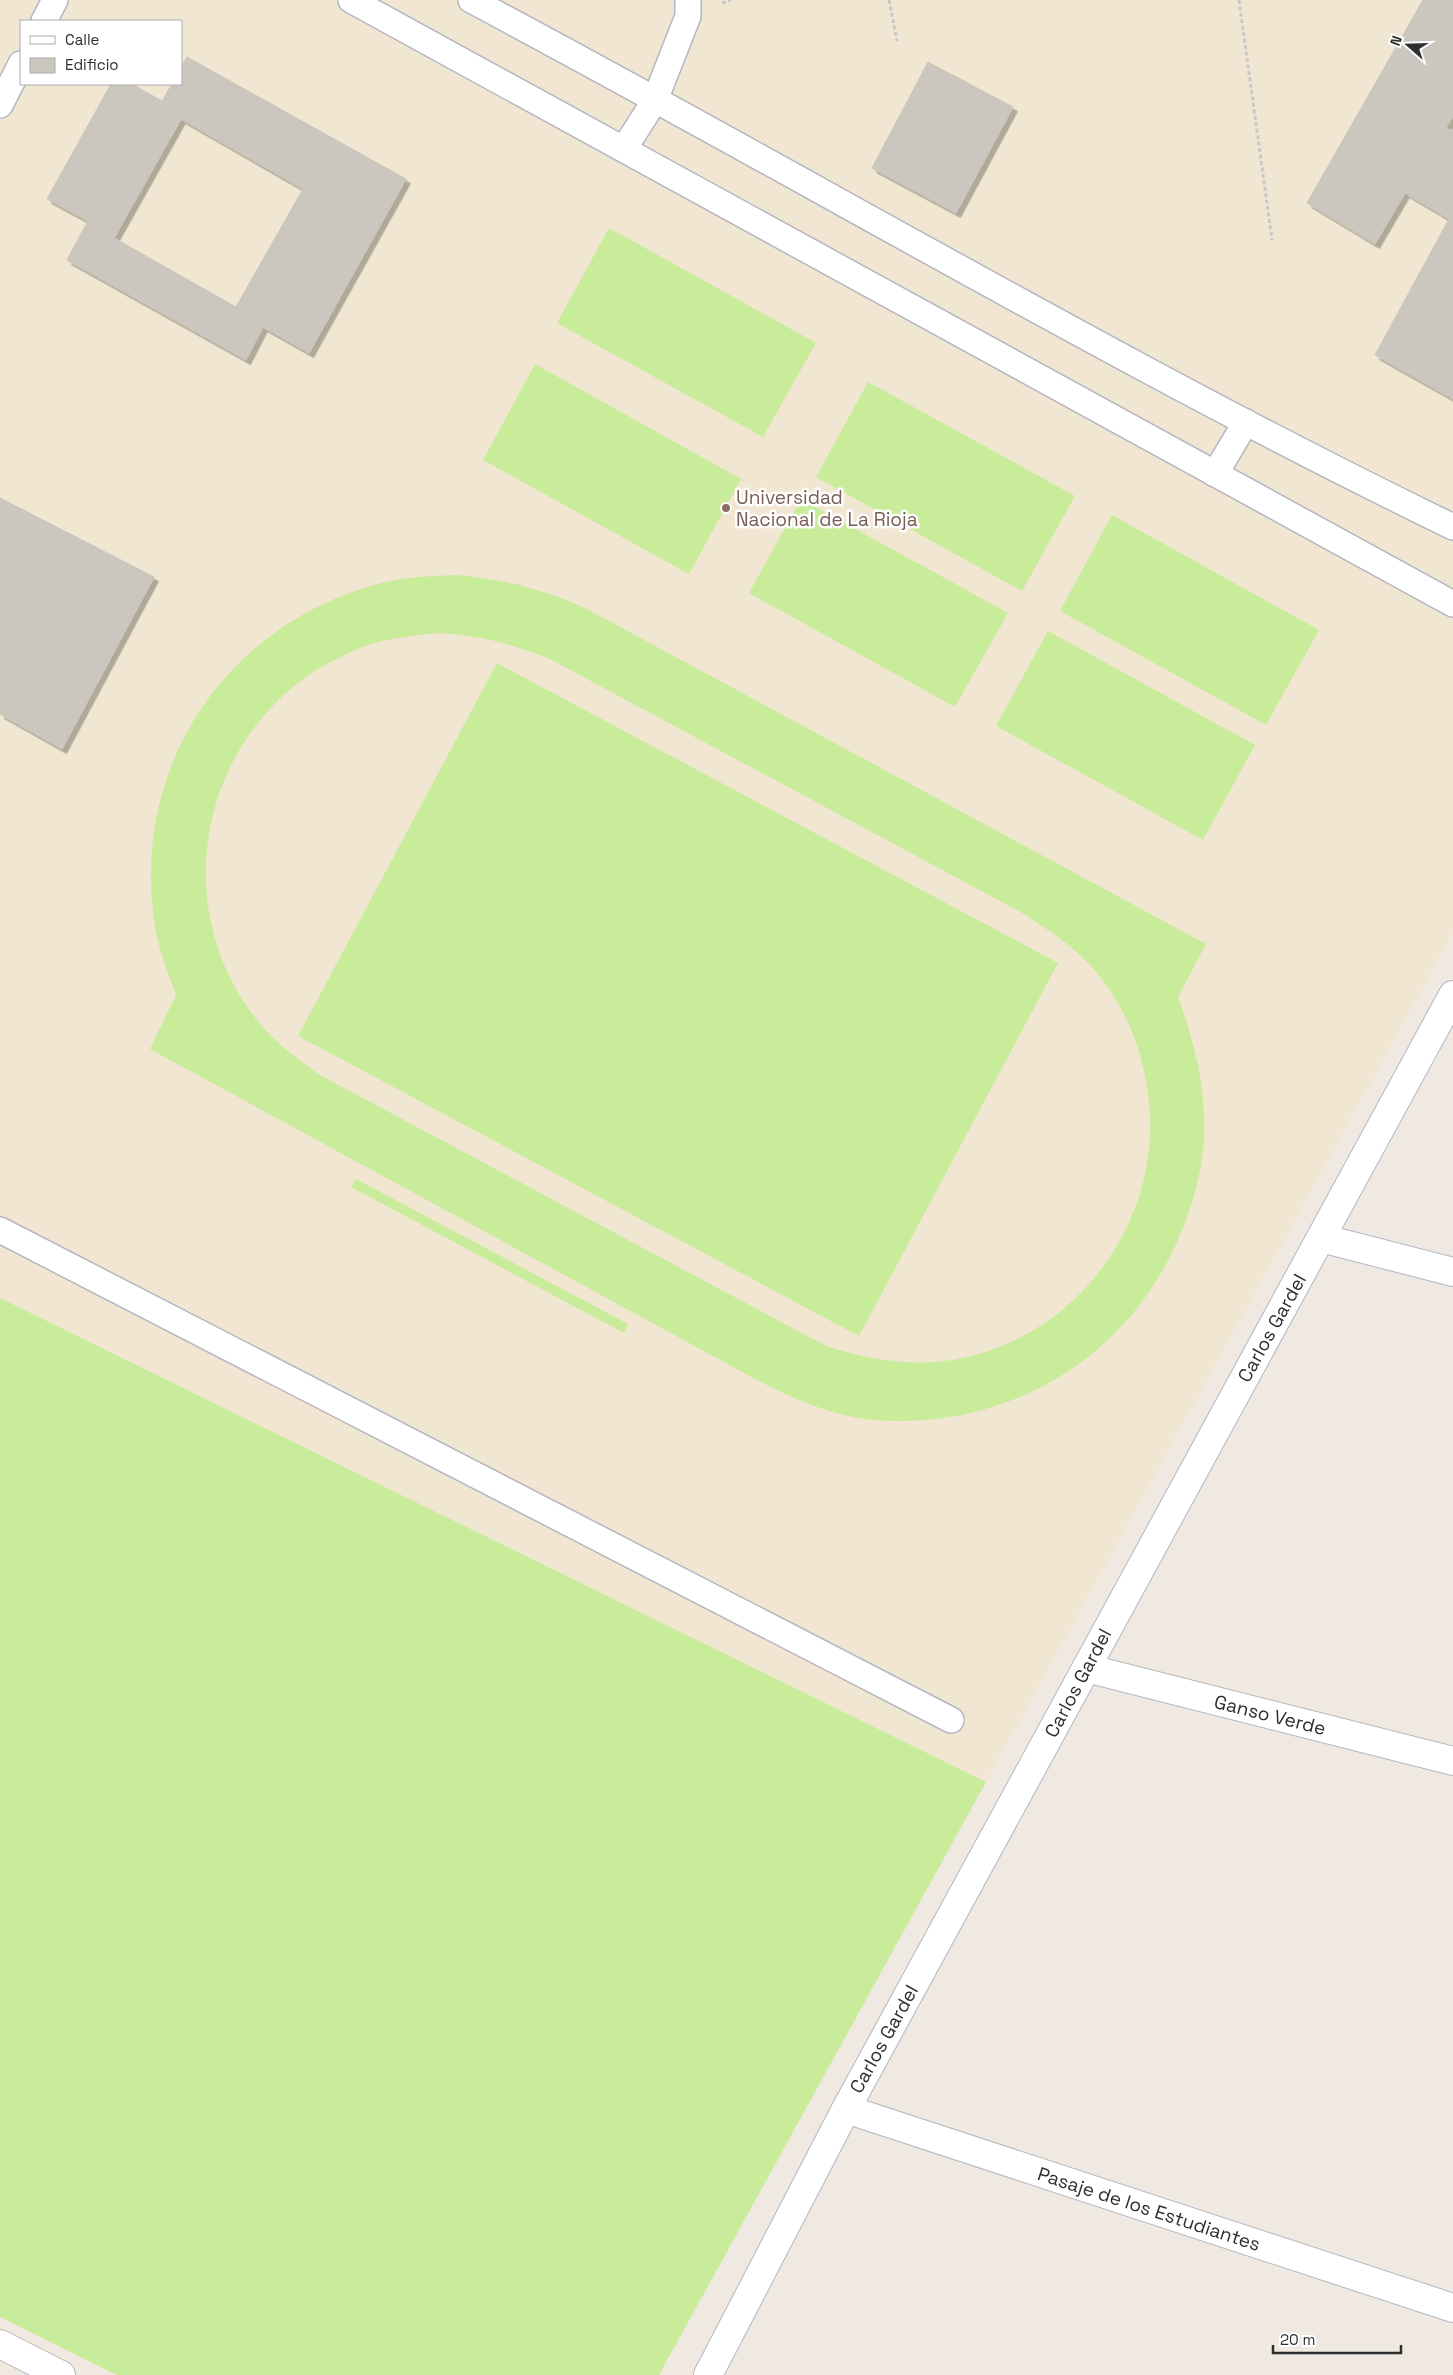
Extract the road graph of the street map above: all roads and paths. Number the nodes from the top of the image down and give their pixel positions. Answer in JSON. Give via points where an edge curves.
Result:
{"nodes":[{"id":1,"x":55,"y":0,"type":"edge"},
{"id":2,"x":352,"y":0,"type":"edge"},
{"id":3,"x":471,"y":0,"type":"edge"},
{"id":4,"x":688,"y":0,"type":"edge"},
{"id":5,"x":889,"y":0,"type":"edge"},
{"id":6,"x":1239,"y":0,"type":"edge"},
{"id":7,"x":45,"y":20,"type":"edge"},
{"id":8,"x":897,"y":41,"type":"dead end"},
{"id":9,"x":20,"y":66,"type":"edge"},
{"id":10,"x":654,"y":100,"type":"junction"},
{"id":11,"x":0,"y":105,"type":"edge"},
{"id":12,"x":624,"y":149,"type":"junction"},
{"id":13,"x":1272,"y":240,"type":"dead end"},
{"id":14,"x":1246,"y":422,"type":"junction"},
{"id":15,"x":1215,"y":474,"type":"junction"},
{"id":16,"x":1453,"y":527,"type":"edge"},
{"id":17,"x":1453,"y":604,"type":"edge"},
{"id":18,"x":1453,"y":995,"type":"edge"},
{"id":19,"x":0,"y":1230,"type":"edge"},
{"id":20,"x":1321,"y":1238,"type":"junction"},
{"id":21,"x":1453,"y":1272,"type":"edge"},
{"id":22,"x":1086,"y":1668,"type":"junction"},
{"id":23,"x":950,"y":1720,"type":"dead end"},
{"id":24,"x":1453,"y":1761,"type":"edge"},
{"id":25,"x":846,"y":2109,"type":"junction"},
{"id":26,"x":1453,"y":2308,"type":"edge"},
{"id":27,"x":0,"y":2344,"type":"edge"},
{"id":28,"x":60,"y":2375,"type":"edge"},
{"id":29,"x":708,"y":2375,"type":"edge"}],
"edges":[{"from":1,"to":7,"type":"lane"},
{"from":2,"to":12,"type":"lane"},
{"from":3,"to":10,"type":"lane"},
{"from":4,"to":10,"type":"lane","via":[[688,16]]},
{"from":5,"to":8,"type":"path"},
{"from":6,"to":13,"type":"path"},
{"from":9,"to":11,"type":"lane"},
{"from":10,"to":12,"type":"lane"},
{"from":10,"to":14,"type":"lane"},
{"from":12,"to":15,"type":"lane"},
{"from":14,"to":15,"type":"lane"},
{"from":14,"to":16,"type":"lane"},
{"from":15,"to":17,"type":"lane"},
{"from":18,"to":20,"type":"street","name":"Carlos Gardel"},
{"from":19,"to":23,"type":"lane"},
{"from":20,"to":21,"type":"street"},
{"from":20,"to":22,"type":"street","name":"Carlos Gardel"},
{"from":22,"to":24,"type":"street","name":"Ganso Verde"},
{"from":22,"to":25,"type":"street","name":"Carlos Gardel"},
{"from":25,"to":26,"type":"street","name":"Pasaje de los Estudiantes"},
{"from":25,"to":29,"type":"street","name":"Carlos Gardel"},
{"from":27,"to":28,"type":"street"}]}
